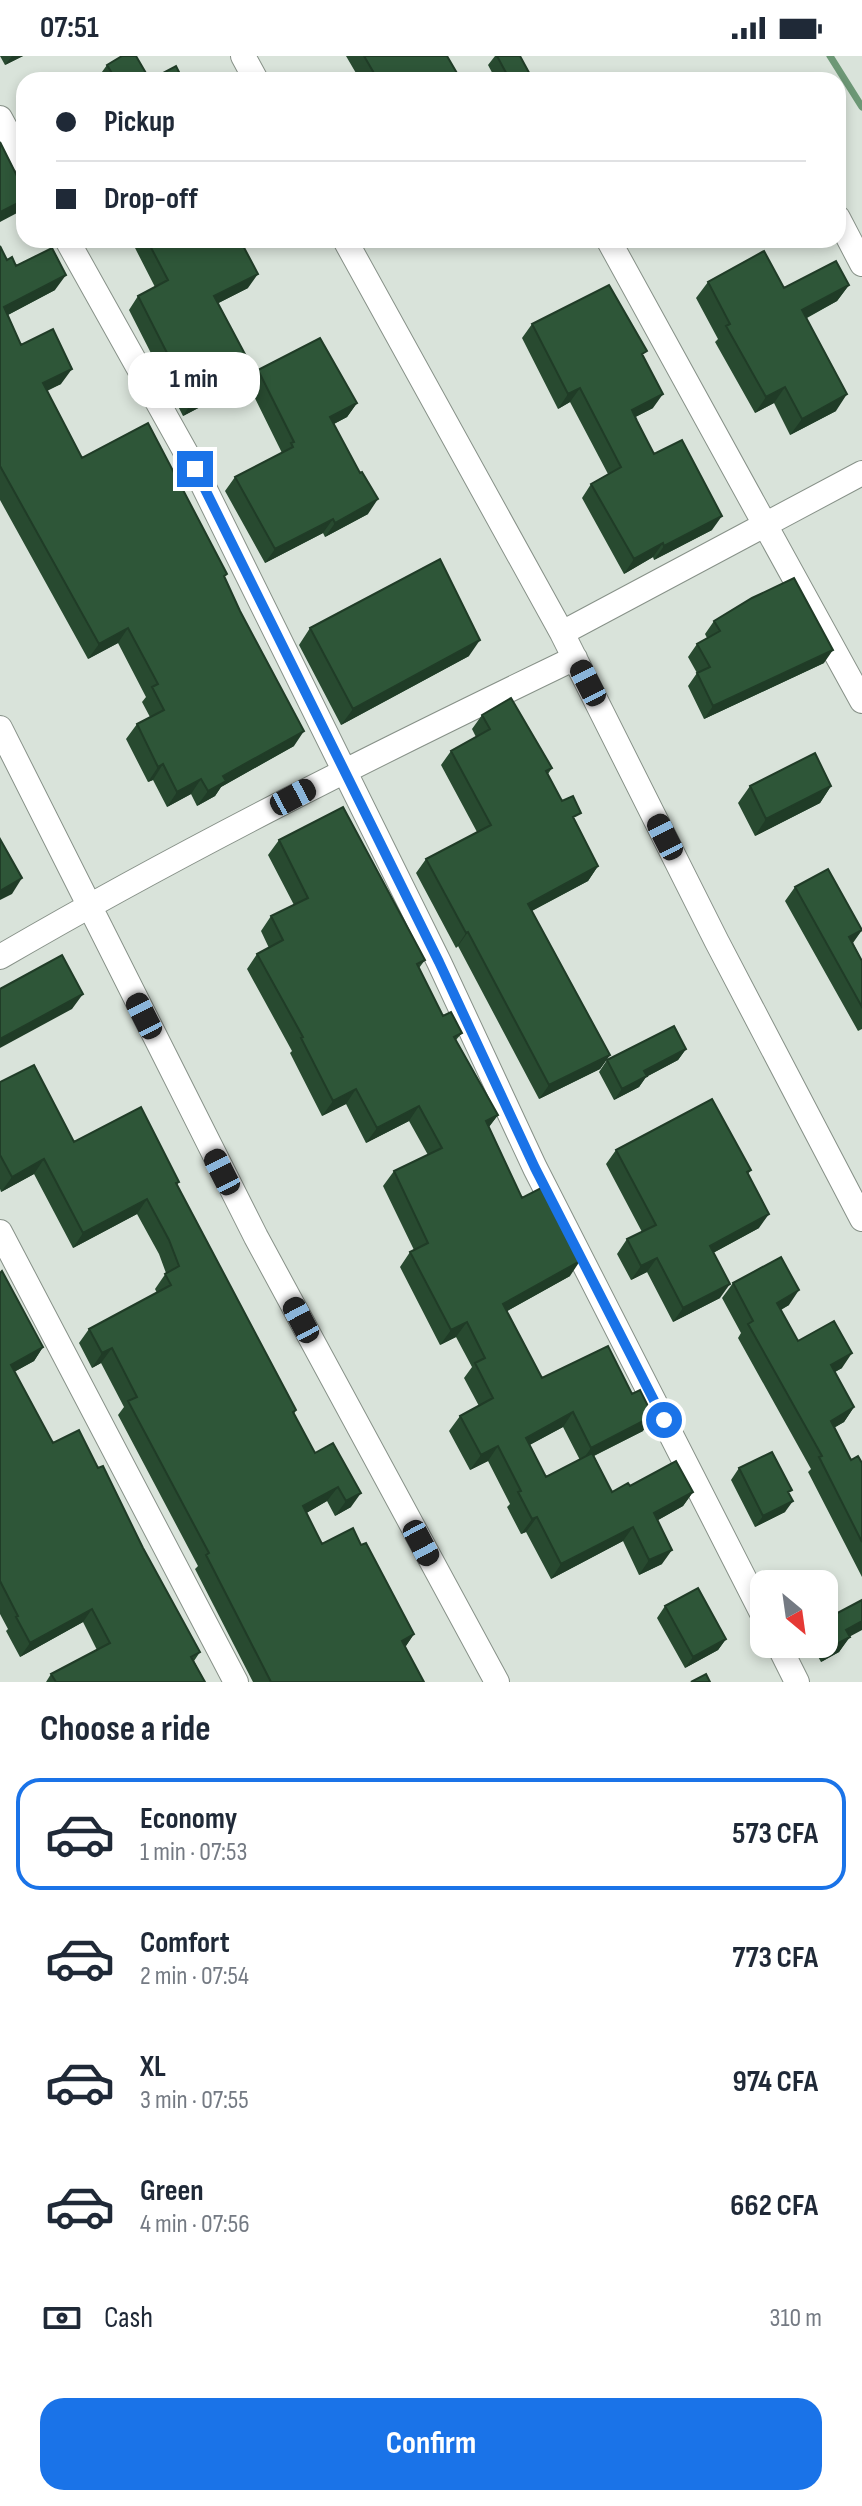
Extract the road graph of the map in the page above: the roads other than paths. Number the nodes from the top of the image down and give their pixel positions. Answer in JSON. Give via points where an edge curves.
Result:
{"nodes":[{"id":1,"x":0,"y":118,"type":"edge"},
{"id":2,"x":16,"y":147,"type":"edge"},
{"id":3,"x":846,"y":233,"type":"edge"},
{"id":4,"x":71,"y":248,"type":"edge"},
{"id":5,"x":349,"y":248,"type":"edge"},
{"id":6,"x":613,"y":248,"type":"edge"},
{"id":7,"x":862,"y":264,"type":"edge"},
{"id":8,"x":862,"y":473,"type":"edge"},
{"id":9,"x":765,"y":527,"type":"junction"},
{"id":10,"x":562,"y":633,"type":"junction"},
{"id":11,"x":575,"y":658,"type":"junction"},
{"id":12,"x":862,"y":701,"type":"edge"},
{"id":13,"x":0,"y":728,"type":"edge"},
{"id":14,"x":344,"y":769,"type":"junction"},
{"id":15,"x":88,"y":905,"type":"junction"},
{"id":16,"x":0,"y":957,"type":"edge"},
{"id":17,"x":862,"y":1219,"type":"edge"},
{"id":18,"x":0,"y":1232,"type":"edge"},
{"id":19,"x":750,"y":1590,"type":"edge"},
{"id":20,"x":785,"y":1658,"type":"edge"},
{"id":21,"x":236,"y":1682,"type":"edge"},
{"id":22,"x":497,"y":1682,"type":"edge"},
{"id":23,"x":797,"y":1682,"type":"edge"}],
"edges":[{"from":1,"to":2,"type":"street"},
{"from":3,"to":7,"type":"street"},
{"from":4,"to":14,"type":"street","via":[[195,469]]},
{"from":5,"to":10,"type":"street"},
{"from":6,"to":9,"type":"street"},
{"from":8,"to":9,"type":"street"},
{"from":9,"to":10,"type":"street"},
{"from":9,"to":12,"type":"street"},
{"from":10,"to":11,"type":"street"},
{"from":11,"to":14,"type":"street"},
{"from":11,"to":17,"type":"street"},
{"from":13,"to":15,"type":"street"},
{"from":14,"to":15,"type":"street"},
{"from":14,"to":19,"type":"street","via":[[535,1168]]},
{"from":15,"to":16,"type":"street"},
{"from":15,"to":22,"type":"street","via":[[249,1224]]},
{"from":18,"to":21,"type":"street"},
{"from":20,"to":23,"type":"street"}]}
